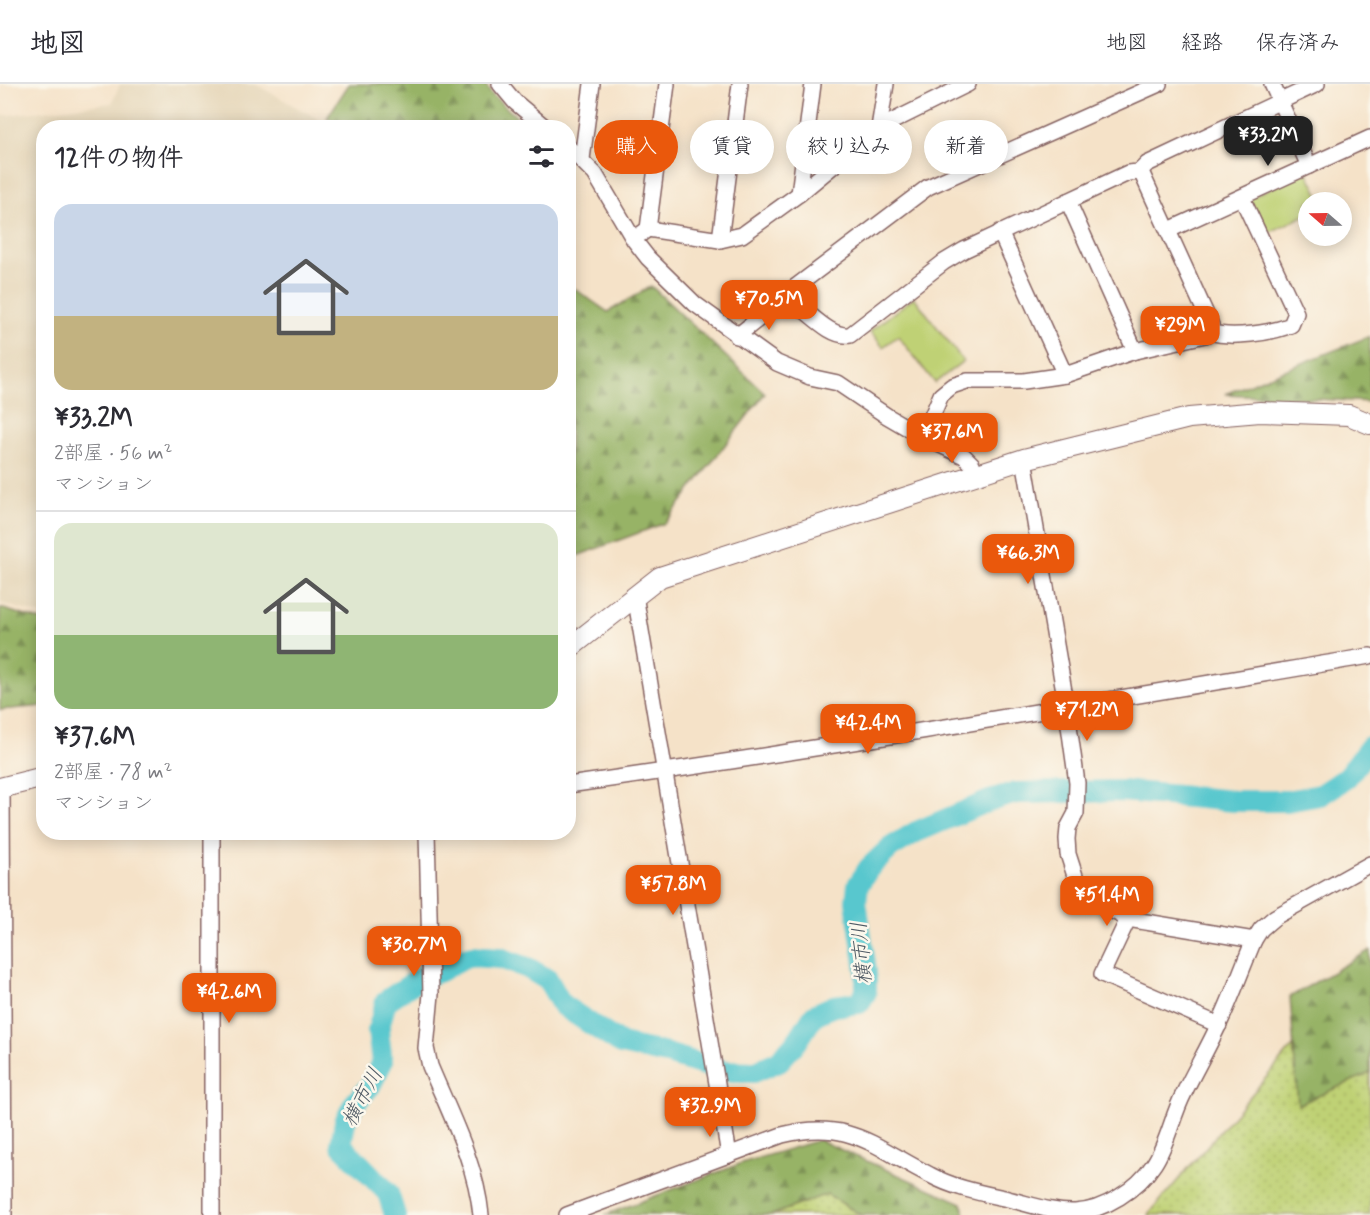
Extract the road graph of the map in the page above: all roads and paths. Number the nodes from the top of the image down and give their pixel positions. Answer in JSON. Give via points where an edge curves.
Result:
{"nodes":[{"id":1,"x":500,"y":84,"type":"edge"},
{"id":2,"x":518,"y":84,"type":"edge"},
{"id":3,"x":592,"y":84,"type":"edge"},
{"id":4,"x":667,"y":84,"type":"edge"},
{"id":5,"x":740,"y":84,"type":"edge"},
{"id":6,"x":813,"y":84,"type":"edge"},
{"id":7,"x":886,"y":84,"type":"edge"},
{"id":8,"x":968,"y":84,"type":"edge"},
{"id":9,"x":1159,"y":84,"type":"edge"},
{"id":10,"x":1272,"y":84,"type":"edge"},
{"id":11,"x":1317,"y":84,"type":"edge"},
{"id":12,"x":515,"y":102,"type":"junction"},
{"id":13,"x":1280,"y":102,"type":"junction"},
{"id":14,"x":536,"y":120,"type":"edge"},
{"id":15,"x":880,"y":120,"type":"edge"},
{"id":16,"x":895,"y":120,"type":"edge"},
{"id":17,"x":1370,"y":138,"type":"edge"},
{"id":18,"x":576,"y":154,"type":"edge"},
{"id":19,"x":582,"y":159,"type":"junction"},
{"id":20,"x":1309,"y":166,"type":"junction"},
{"id":21,"x":1139,"y":172,"type":"junction"},
{"id":22,"x":823,"y":174,"type":"edge"},
{"id":23,"x":798,"y":194,"type":"junction"},
{"id":24,"x":1242,"y":198,"type":"junction"},
{"id":25,"x":1068,"y":201,"type":"junction"},
{"id":26,"x":648,"y":229,"type":"junction"},
{"id":27,"x":1169,"y":230,"type":"junction"},
{"id":28,"x":1000,"y":232,"type":"junction"},
{"id":29,"x":634,"y":240,"type":"junction"},
{"id":30,"x":720,"y":240,"type":"junction"},
{"id":31,"x":789,"y":299,"type":"junction"},
{"id":32,"x":1210,"y":332,"type":"junction"},
{"id":33,"x":737,"y":336,"type":"junction"},
{"id":34,"x":1135,"y":351,"type":"junction"},
{"id":35,"x":1065,"y":375,"type":"junction"},
{"id":36,"x":1370,"y":424,"type":"edge"},
{"id":37,"x":923,"y":437,"type":"junction"},
{"id":38,"x":1024,"y":459,"type":"junction"},
{"id":39,"x":977,"y":475,"type":"junction"},
{"id":40,"x":635,"y":595,"type":"junction"},
{"id":41,"x":576,"y":643,"type":"edge"},
{"id":42,"x":1370,"y":656,"type":"edge"},
{"id":43,"x":1066,"y":707,"type":"junction"},
{"id":44,"x":665,"y":771,"type":"junction"},
{"id":45,"x":36,"y":779,"type":"edge"},
{"id":46,"x":576,"y":784,"type":"edge"},
{"id":47,"x":1,"y":788,"type":"edge"},
{"id":48,"x":212,"y":840,"type":"edge"},
{"id":49,"x":427,"y":840,"type":"edge"},
{"id":50,"x":1370,"y":864,"type":"edge"},
{"id":51,"x":1128,"y":919,"type":"junction"},
{"id":52,"x":1254,"y":940,"type":"junction"},
{"id":53,"x":1219,"y":1024,"type":"junction"},
{"id":54,"x":729,"y":1155,"type":"junction"},
{"id":55,"x":4,"y":1215,"type":"edge"},
{"id":56,"x":212,"y":1215,"type":"edge"},
{"id":57,"x":481,"y":1215,"type":"edge"},
{"id":58,"x":567,"y":1215,"type":"edge"}],
"edges":[{"from":1,"to":12,"type":"street"},
{"from":2,"to":12,"type":"street"},
{"from":3,"to":19,"type":"street"},
{"from":4,"to":26,"type":"street"},
{"from":5,"to":30,"type":"street"},
{"from":6,"to":23,"type":"street"},
{"from":7,"to":15,"type":"street"},
{"from":8,"to":16,"type":"street"},
{"from":9,"to":31,"type":"street","via":[[928,187],[794,288]]},
{"from":10,"to":13,"type":"street"},
{"from":11,"to":13,"type":"street"},
{"from":12,"to":14,"type":"street"},
{"from":13,"to":20,"type":"street"},
{"from":13,"to":21,"type":"street","via":[[1148,164]]},
{"from":17,"to":20,"type":"street"},
{"from":18,"to":19,"type":"street"},
{"from":19,"to":29,"type":"street"},
{"from":20,"to":24,"type":"street"},
{"from":21,"to":25,"type":"street","via":[[1128,173]]},
{"from":21,"to":27,"type":"street"},
{"from":22,"to":23,"type":"street"},
{"from":23,"to":30,"type":"street","via":[[742,235]]},
{"from":24,"to":27,"type":"street"},
{"from":24,"to":32,"type":"street","via":[[1296,314],[1291,325],[1279,330],[1221,336]]},
{"from":25,"to":28,"type":"street"},
{"from":25,"to":34,"type":"street"},
{"from":26,"to":29,"type":"street"},
{"from":26,"to":30,"type":"street"},
{"from":27,"to":32,"type":"street","via":[[1211,325]]},
{"from":28,"to":31,"type":"street","via":[[944,262],[850,334],[833,332]]},
{"from":28,"to":35,"type":"street"},
{"from":29,"to":33,"type":"street","via":[[695,304]]},
{"from":31,"to":33,"type":"street","via":[[782,300]]},
{"from":32,"to":34,"type":"street"},
{"from":33,"to":37,"type":"street","via":[[777,363],[843,387]]},
{"from":34,"to":35,"type":"street"},
{"from":35,"to":37,"type":"street","via":[[1024,381],[967,381],[952,386],[941,395]]},
{"from":36,"to":38,"type":"street","via":[[1349,415],[1260,412],[1189,418]]},
{"from":37,"to":39,"type":"street","via":[[964,456]]},
{"from":38,"to":39,"type":"street"},
{"from":38,"to":43,"type":"street"},
{"from":39,"to":40,"type":"street","via":[[660,577]]},
{"from":40,"to":41,"type":"street"},
{"from":40,"to":44,"type":"street"},
{"from":42,"to":43,"type":"street"},
{"from":43,"to":44,"type":"street"},
{"from":43,"to":51,"type":"street","via":[[1077,783],[1076,813],[1068,828],[1068,854],[1077,882],[1096,902]]},
{"from":44,"to":46,"type":"street"},
{"from":44,"to":54,"type":"street"},
{"from":45,"to":47,"type":"street"},
{"from":47,"to":55,"type":"street"},
{"from":48,"to":56,"type":"street"},
{"from":49,"to":57,"type":"street","via":[[431,994],[426,1048],[471,1166]]},
{"from":50,"to":52,"type":"street","via":[[1275,917]]},
{"from":51,"to":52,"type":"street"},
{"from":51,"to":53,"type":"street","via":[[1102,974]]},
{"from":52,"to":53,"type":"street"},
{"from":53,"to":54,"type":"street","via":[[1182,1095],[1154,1165],[1115,1200],[1090,1209],[1055,1210],[952,1185],[864,1138],[839,1131],[801,1130]]},
{"from":54,"to":58,"type":"street"}]}
